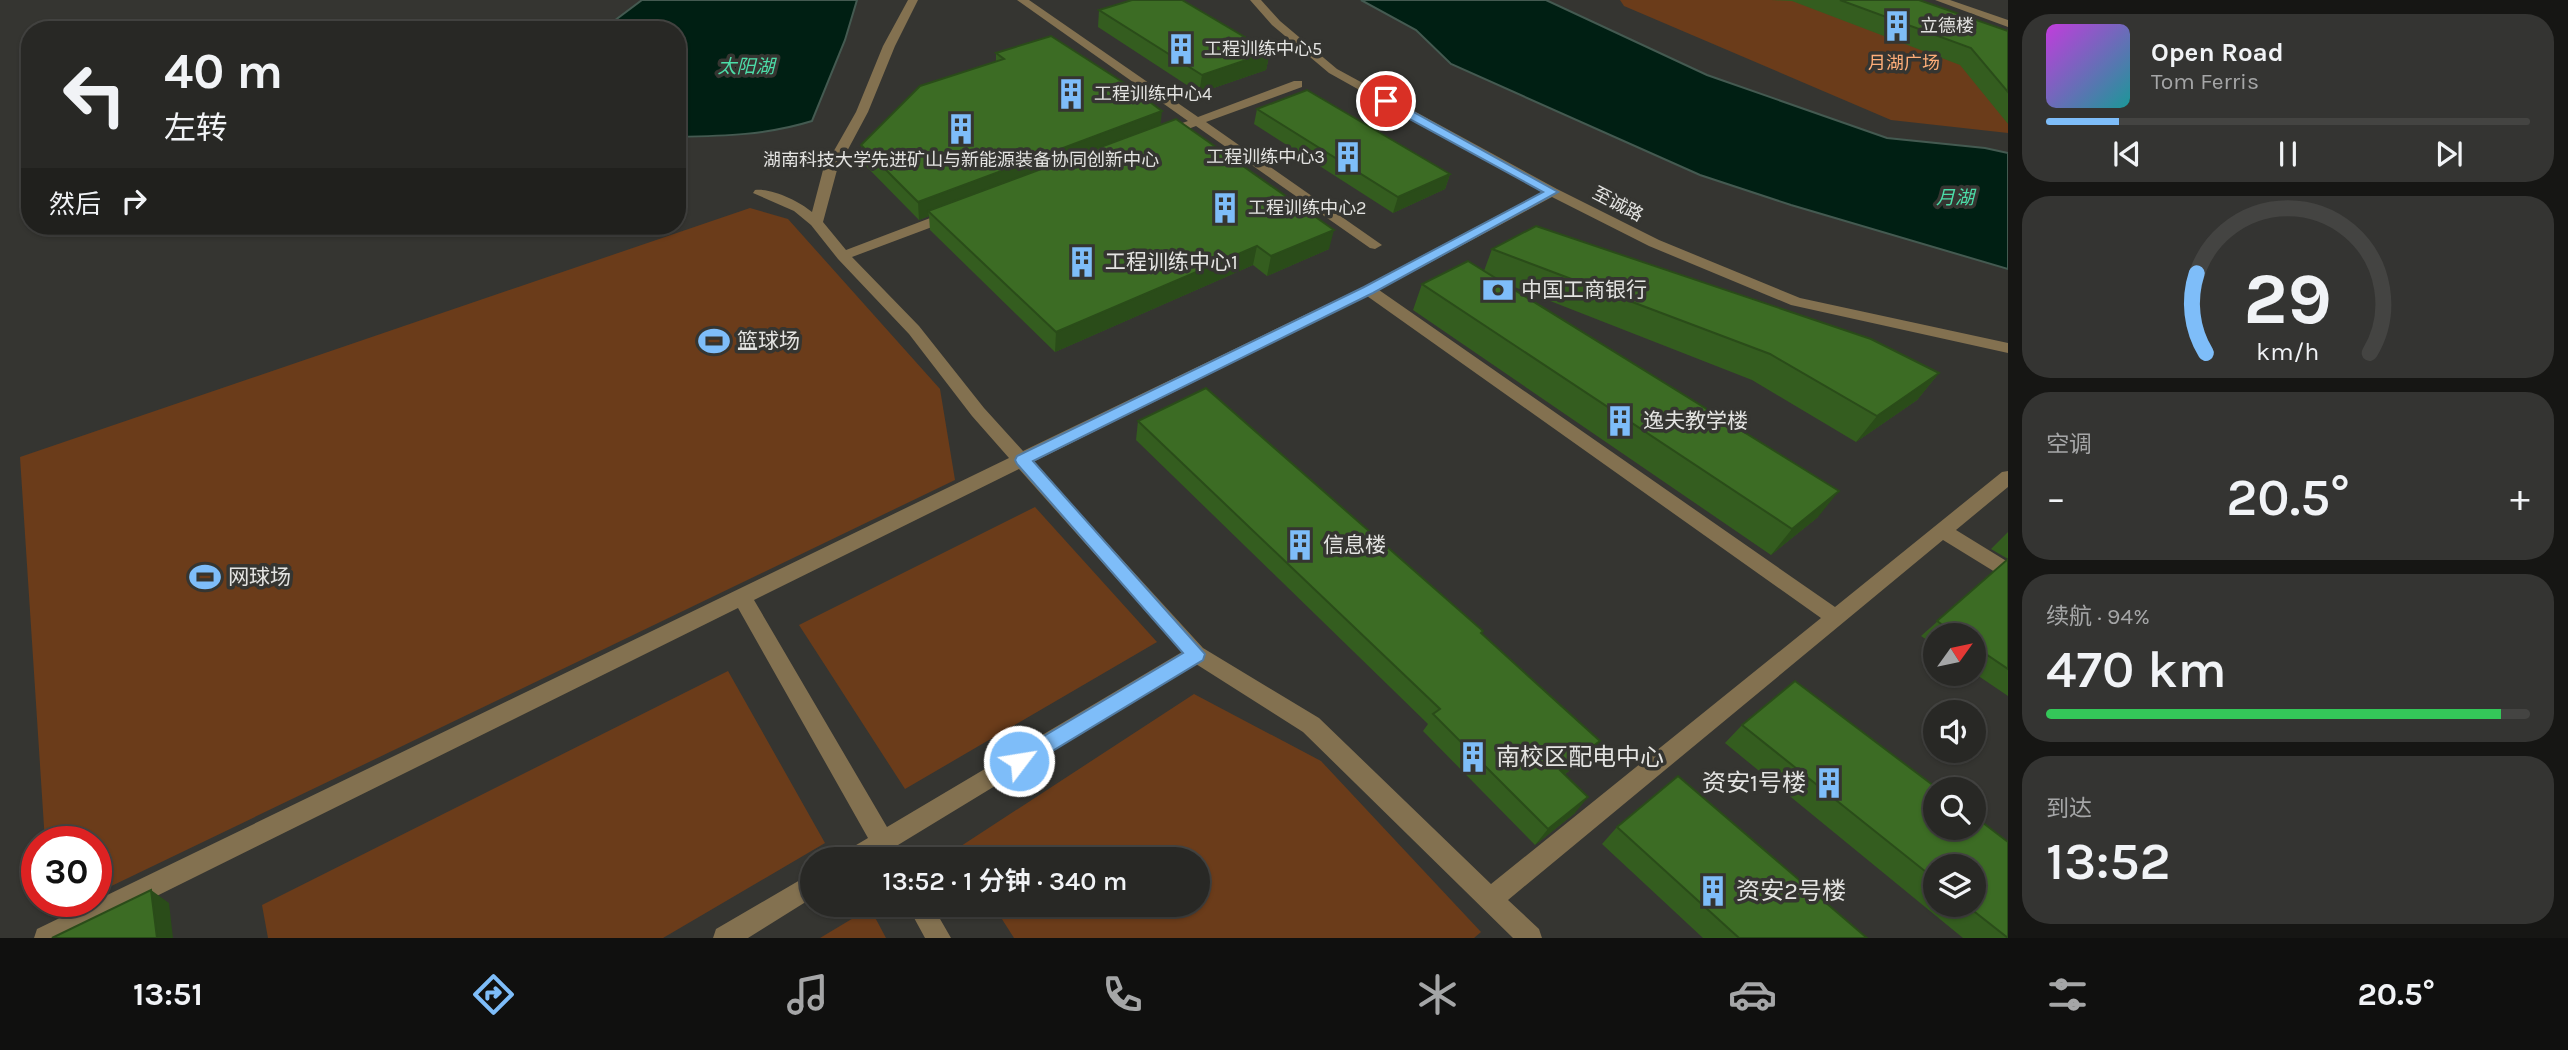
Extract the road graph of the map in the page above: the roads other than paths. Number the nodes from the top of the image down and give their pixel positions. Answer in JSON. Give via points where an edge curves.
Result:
{"nodes":[{"id":1,"x":913,"y":0,"type":"edge"},
{"id":2,"x":1022,"y":0,"type":"edge"},
{"id":3,"x":1255,"y":0,"type":"edge"},
{"id":4,"x":1940,"y":0,"type":"edge"},
{"id":5,"x":2008,"y":24,"type":"edge"},
{"id":6,"x":1298,"y":85,"type":"dead end"},
{"id":7,"x":1195,"y":122,"type":"junction"},
{"id":8,"x":1156,"y":137,"type":"edge"},
{"id":9,"x":1552,"y":192,"type":"junction"},
{"id":10,"x":760,"y":193,"type":"dead end"},
{"id":11,"x":960,"y":212,"type":"edge"},
{"id":12,"x":816,"y":222,"type":"junction"},
{"id":13,"x":1376,"y":245,"type":"dead end"},
{"id":14,"x":843,"y":256,"type":"junction"},
{"id":15,"x":1368,"y":290,"type":"junction"},
{"id":16,"x":2008,"y":348,"type":"edge"},
{"id":17,"x":1023,"y":460,"type":"junction"},
{"id":18,"x":2008,"y":477,"type":"edge"},
{"id":19,"x":1942,"y":530,"type":"junction"},
{"id":20,"x":2008,"y":572,"type":"edge"},
{"id":21,"x":742,"y":598,"type":"junction"},
{"id":22,"x":1835,"y":617,"type":"junction"},
{"id":23,"x":1196,"y":654,"type":"junction"},
{"id":24,"x":886,"y":847,"type":"edge"},
{"id":25,"x":894,"y":847,"type":"edge"},
{"id":26,"x":800,"y":892,"type":"edge"},
{"id":27,"x":1491,"y":899,"type":"junction"},
{"id":28,"x":926,"y":917,"type":"edge"},
{"id":29,"x":46,"y":938,"type":"edge"},
{"id":30,"x":725,"y":938,"type":"edge"},
{"id":31,"x":939,"y":938,"type":"edge"},
{"id":32,"x":1530,"y":938,"type":"edge"}],
"edges":[{"from":1,"to":12,"type":"street","via":[[830,170]]},
{"from":2,"to":7,"type":"street"},
{"from":3,"to":9,"type":"street","name":"至诚路","via":[[1333,71]]},
{"from":4,"to":5,"type":"street"},
{"from":6,"to":7,"type":"street"},
{"from":7,"to":8,"type":"street"},
{"from":7,"to":13,"type":"street"},
{"from":9,"to":15,"type":"street"},
{"from":9,"to":16,"type":"street","name":"至诚路","via":[[1654,243],[1796,302]]},
{"from":10,"to":12,"type":"street","via":[[799,208]]},
{"from":11,"to":14,"type":"street"},
{"from":12,"to":14,"type":"street"},
{"from":14,"to":17,"type":"street","via":[[914,330],[978,412]]},
{"from":15,"to":17,"type":"street"},
{"from":15,"to":22,"type":"street"},
{"from":17,"to":21,"type":"street"},
{"from":17,"to":23,"type":"street"},
{"from":18,"to":19,"type":"street"},
{"from":19,"to":20,"type":"street"},
{"from":19,"to":22,"type":"street"},
{"from":21,"to":24,"type":"street"},
{"from":21,"to":29,"type":"street"},
{"from":22,"to":27,"type":"street"},
{"from":23,"to":25,"type":"street"},
{"from":23,"to":27,"type":"street","via":[[1311,725]]},
{"from":26,"to":30,"type":"street"},
{"from":27,"to":32,"type":"street"},
{"from":28,"to":31,"type":"street"}]}
